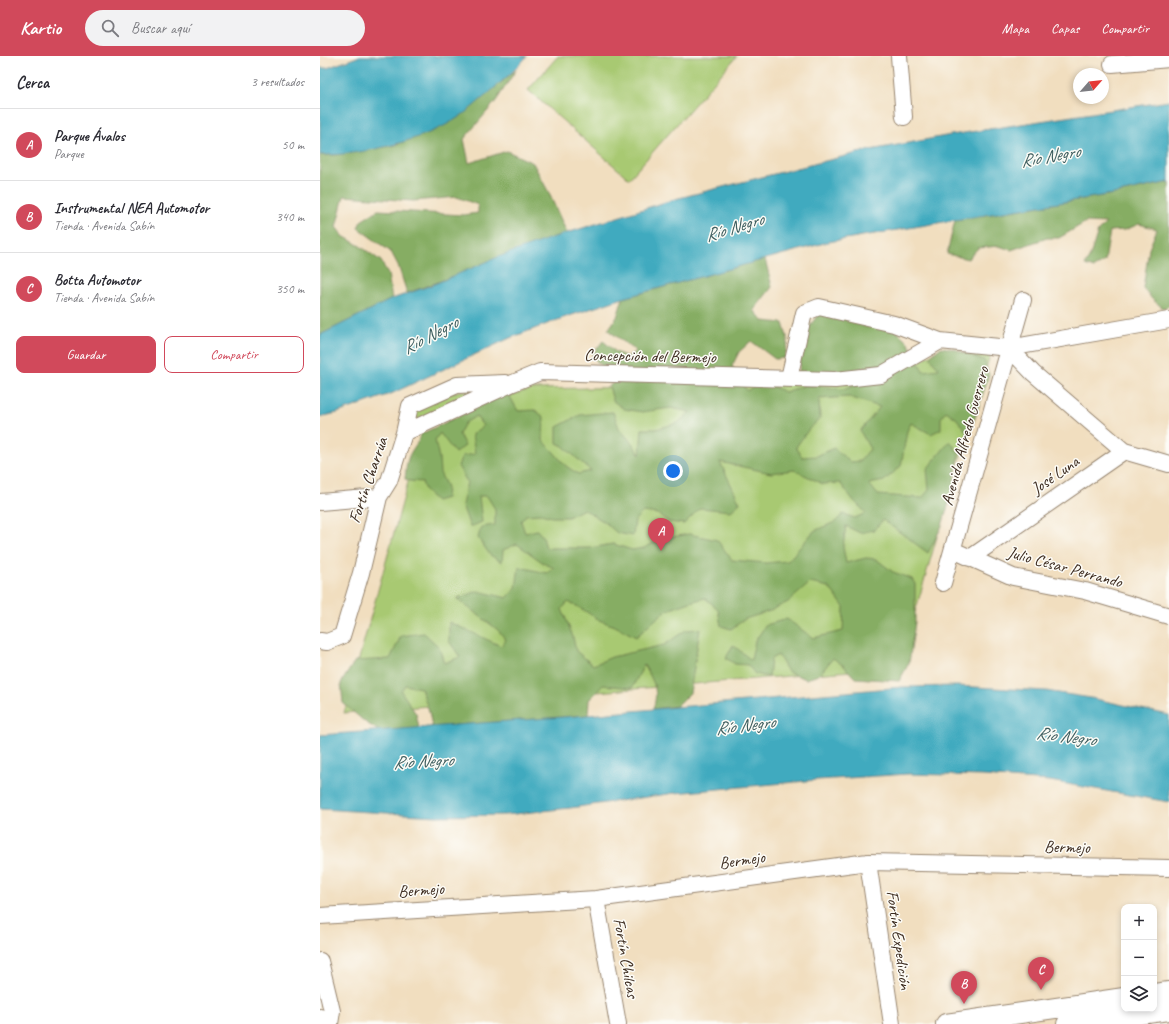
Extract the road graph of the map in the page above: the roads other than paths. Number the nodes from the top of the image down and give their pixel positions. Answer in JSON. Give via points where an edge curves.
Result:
{"nodes":[{"id":1,"x":899,"y":56,"type":"edge"},
{"id":2,"x":1169,"y":59,"type":"edge"},
{"id":3,"x":1112,"y":64,"type":"dead end"},
{"id":4,"x":904,"y":117,"type":"dead end"},
{"id":5,"x":1023,"y":300,"type":"dead end"},
{"id":6,"x":1169,"y":320,"type":"edge"},
{"id":7,"x":940,"y":341,"type":"junction"},
{"id":8,"x":1009,"y":348,"type":"junction"},
{"id":9,"x":789,"y":378,"type":"junction"},
{"id":10,"x":512,"y":383,"type":"junction"},
{"id":11,"x":410,"y":406,"type":"joint"},
{"id":12,"x":404,"y":433,"type":"junction"},
{"id":13,"x":1124,"y":450,"type":"junction"},
{"id":14,"x":1169,"y":464,"type":"edge"},
{"id":15,"x":379,"y":498,"type":"junction"},
{"id":16,"x":320,"y":502,"type":"edge"},
{"id":17,"x":953,"y":550,"type":"junction"},
{"id":18,"x":970,"y":558,"type":"junction"},
{"id":19,"x":943,"y":583,"type":"dead end"},
{"id":20,"x":1169,"y":616,"type":"edge"},
{"id":21,"x":320,"y":641,"type":"edge"},
{"id":22,"x":868,"y":862,"type":"junction"},
{"id":23,"x":1169,"y":868,"type":"edge"},
{"id":24,"x":596,"y":899,"type":"junction"},
{"id":25,"x":320,"y":916,"type":"edge"},
{"id":26,"x":320,"y":961,"type":"edge"},
{"id":27,"x":1169,"y":992,"type":"edge"},
{"id":28,"x":1157,"y":994,"type":"edge"},
{"id":29,"x":1121,"y":998,"type":"edge"},
{"id":30,"x":1169,"y":1010,"type":"edge"},
{"id":31,"x":320,"y":1019,"type":"edge"},
{"id":32,"x":329,"y":1024,"type":"edge"},
{"id":33,"x":618,"y":1024,"type":"edge"},
{"id":34,"x":892,"y":1024,"type":"edge"},
{"id":35,"x":946,"y":1024,"type":"edge"},
{"id":36,"x":1067,"y":1024,"type":"edge"}],
"edges":[{"from":1,"to":4,"type":"street"},
{"from":2,"to":3,"type":"street"},
{"from":5,"to":8,"type":"street","name":"Avenida Alfredo Guerrero"},
{"from":6,"to":8,"type":"street"},
{"from":7,"to":8,"type":"street"},
{"from":7,"to":9,"type":"street","name":"Concepción del Bermejo","via":[[881,375],[835,380]]},
{"from":7,"to":9,"type":"street","via":[[894,324],[819,307],[804,313]]},
{"from":8,"to":13,"type":"street","via":[[1033,373]]},
{"from":8,"to":17,"type":"street","name":"Avenida Alfredo Guerrero"},
{"from":9,"to":10,"type":"street","name":"Concepción del Bermejo","via":[[540,372]]},
{"from":10,"to":11,"type":"street","name":"Concepción del Bermejo","via":[[457,385]]},
{"from":10,"to":12,"type":"street","name":"Concepción del Bermejo"},
{"from":11,"to":12,"type":"street","name":"Fortín Charrúa"},
{"from":12,"to":15,"type":"street","name":"Fortín Charrúa","via":[[389,481]]},
{"from":13,"to":14,"type":"street"},
{"from":13,"to":18,"type":"street","name":"José Luna"},
{"from":15,"to":16,"type":"street"},
{"from":15,"to":21,"type":"street","name":"Fortín Charrúa","via":[[361,574],[342,636],[327,642]]},
{"from":17,"to":18,"type":"street","name":"Julio César Perrando"},
{"from":17,"to":19,"type":"street","name":"Avenida Alfredo Guerrero"},
{"from":18,"to":20,"type":"street","name":"Julio César Perrando","via":[[1013,577],[1086,592]]},
{"from":22,"to":23,"type":"street","name":"Bermejo"},
{"from":22,"to":24,"type":"street","name":"Bermejo"},
{"from":22,"to":34,"type":"street","name":"Fortín Expedición"},
{"from":24,"to":25,"type":"street","name":"Bermejo"},
{"from":24,"to":33,"type":"street","name":"Fortín Chilcas"},
{"from":26,"to":32,"type":"street","via":[[332,1011]]},
{"from":27,"to":28,"type":"main road"},
{"from":29,"to":35,"type":"main road"},
{"from":30,"to":36,"type":"main road"},
{"from":31,"to":32,"type":"main road"}]}
